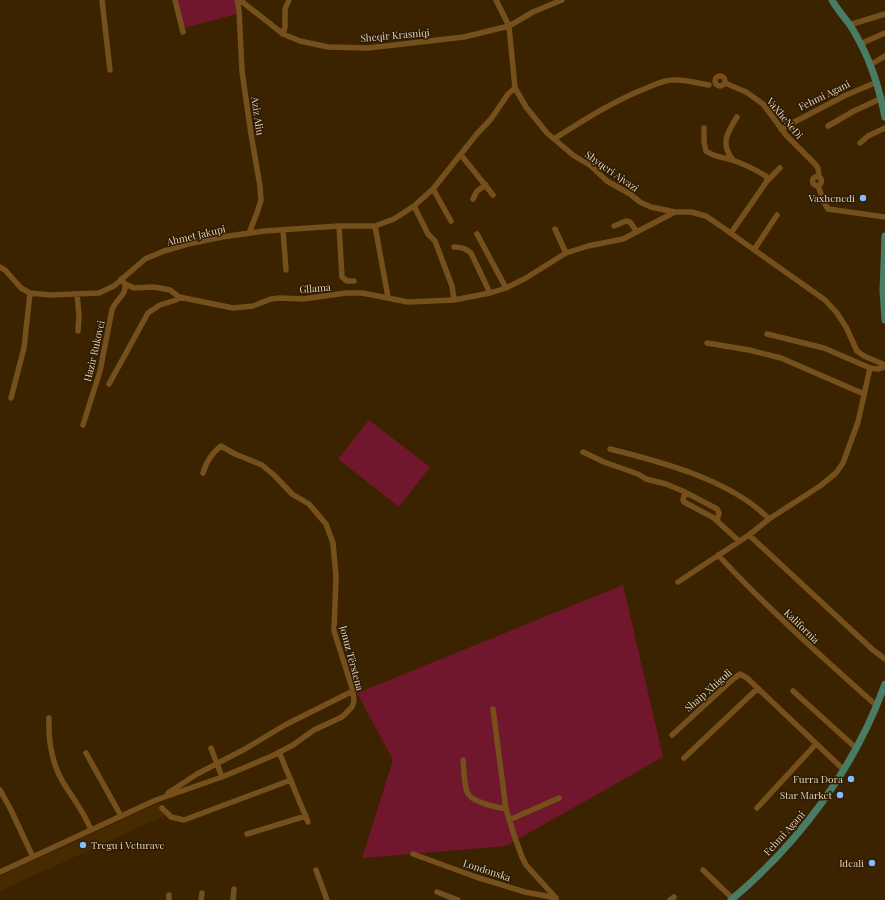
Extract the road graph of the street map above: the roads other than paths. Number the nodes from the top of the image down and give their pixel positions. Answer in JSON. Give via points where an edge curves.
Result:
{"nodes":[{"id":1,"x":102,"y":0,"type":"edge"},
{"id":2,"x":175,"y":0,"type":"edge"},
{"id":3,"x":237,"y":0,"type":"edge"},
{"id":4,"x":240,"y":0,"type":"edge"},
{"id":5,"x":289,"y":0,"type":"edge"},
{"id":6,"x":496,"y":0,"type":"edge"},
{"id":7,"x":562,"y":0,"type":"edge"},
{"id":8,"x":832,"y":0,"type":"edge"},
{"id":9,"x":885,"y":14,"type":"edge"},
{"id":10,"x":849,"y":25,"type":"junction"},
{"id":11,"x":509,"y":26,"type":"junction"},
{"id":12,"x":183,"y":32,"type":"dead end"},
{"id":13,"x":885,"y":33,"type":"edge"},
{"id":14,"x":283,"y":34,"type":"junction"},
{"id":15,"x":860,"y":44,"type":"junction"},
{"id":16,"x":885,"y":56,"type":"edge"},
{"id":17,"x":870,"y":65,"type":"junction"},
{"id":18,"x":110,"y":70,"type":"dead end"},
{"id":19,"x":877,"y":82,"type":"junction"},
{"id":20,"x":725,"y":83,"type":"dead end"},
{"id":21,"x":709,"y":85,"type":"dead end"},
{"id":22,"x":515,"y":88,"type":"junction"},
{"id":23,"x":882,"y":98,"type":"junction"},
{"id":24,"x":737,"y":117,"type":"dead end"},
{"id":25,"x":885,"y":117,"type":"edge"},
{"id":26,"x":828,"y":126,"type":"dead end"},
{"id":27,"x":704,"y":128,"type":"dead end"},
{"id":28,"x":885,"y":128,"type":"edge"},
{"id":29,"x":781,"y":129,"type":"junction"},
{"id":30,"x":554,"y":139,"type":"junction"},
{"id":31,"x":860,"y":144,"type":"dead end"},
{"id":32,"x":461,"y":155,"type":"junction"},
{"id":33,"x":733,"y":160,"type":"junction"},
{"id":34,"x":780,"y":168,"type":"dead end"},
{"id":35,"x":767,"y":181,"type":"junction"},
{"id":36,"x":486,"y":185,"type":"junction"},
{"id":37,"x":433,"y":188,"type":"junction"},
{"id":38,"x":493,"y":195,"type":"dead end"},
{"id":39,"x":473,"y":199,"type":"dead end"},
{"id":40,"x":414,"y":206,"type":"junction"},
{"id":41,"x":675,"y":212,"type":"junction"},
{"id":42,"x":777,"y":215,"type":"dead end"},
{"id":43,"x":885,"y":217,"type":"edge"},
{"id":44,"x":452,"y":221,"type":"dead end"},
{"id":45,"x":338,"y":226,"type":"junction"},
{"id":46,"x":375,"y":226,"type":"junction"},
{"id":47,"x":614,"y":226,"type":"dead end"},
{"id":48,"x":556,"y":229,"type":"dead end"},
{"id":49,"x":283,"y":230,"type":"junction"},
{"id":50,"x":637,"y":232,"type":"junction"},
{"id":51,"x":249,"y":233,"type":"junction"},
{"id":52,"x":731,"y":233,"type":"junction"},
{"id":53,"x":477,"y":234,"type":"dead end"},
{"id":54,"x":885,"y":236,"type":"edge"},
{"id":55,"x":454,"y":247,"type":"dead end"},
{"id":56,"x":754,"y":250,"type":"junction"},
{"id":57,"x":566,"y":253,"type":"junction"},
{"id":58,"x":0,"y":267,"type":"edge"},
{"id":59,"x":286,"y":270,"type":"dead end"},
{"id":60,"x":123,"y":281,"type":"junction"},
{"id":61,"x":354,"y":281,"type":"dead end"},
{"id":62,"x":506,"y":288,"type":"junction"},
{"id":63,"x":30,"y":293,"type":"junction"},
{"id":64,"x":490,"y":293,"type":"junction"},
{"id":65,"x":77,"y":294,"type":"junction"},
{"id":66,"x":179,"y":297,"type":"junction"},
{"id":67,"x":388,"y":298,"type":"junction"},
{"id":68,"x":454,"y":300,"type":"junction"},
{"id":69,"x":885,"y":320,"type":"edge"},
{"id":70,"x":78,"y":331,"type":"dead end"},
{"id":71,"x":767,"y":334,"type":"dead end"},
{"id":72,"x":707,"y":343,"type":"dead end"},
{"id":73,"x":885,"y":366,"type":"edge"},
{"id":74,"x":870,"y":368,"type":"junction"},
{"id":75,"x":108,"y":384,"type":"dead end"},
{"id":76,"x":864,"y":394,"type":"junction"},
{"id":77,"x":11,"y":398,"type":"dead end"},
{"id":78,"x":83,"y":425,"type":"dead end"},
{"id":79,"x":610,"y":449,"type":"dead end"},
{"id":80,"x":583,"y":452,"type":"dead end"},
{"id":81,"x":202,"y":473,"type":"dead end"},
{"id":82,"x":685,"y":492,"type":"junction"},
{"id":83,"x":769,"y":519,"type":"junction"},
{"id":84,"x":717,"y":521,"type":"junction"},
{"id":85,"x":749,"y":535,"type":"junction"},
{"id":86,"x":739,"y":541,"type":"junction"},
{"id":87,"x":718,"y":555,"type":"junction"},
{"id":88,"x":678,"y":582,"type":"dead end"},
{"id":89,"x":885,"y":659,"type":"edge"},
{"id":90,"x":885,"y":684,"type":"edge"},
{"id":91,"x":757,"y":689,"type":"junction"},
{"id":92,"x":353,"y":691,"type":"junction"},
{"id":93,"x":793,"y":691,"type":"dead end"},
{"id":94,"x":877,"y":706,"type":"junction"},
{"id":95,"x":493,"y":709,"type":"dead end"},
{"id":96,"x":49,"y":718,"type":"dead end"},
{"id":97,"x":672,"y":735,"type":"dead end"},
{"id":98,"x":816,"y":744,"type":"junction"},
{"id":99,"x":211,"y":748,"type":"dead end"},
{"id":100,"x":856,"y":748,"type":"junction"},
{"id":101,"x":279,"y":752,"type":"junction"},
{"id":102,"x":86,"y":753,"type":"dead end"},
{"id":103,"x":684,"y":758,"type":"dead end"},
{"id":104,"x":463,"y":760,"type":"dead end"},
{"id":105,"x":218,"y":764,"type":"junction"},
{"id":106,"x":844,"y":770,"type":"junction"},
{"id":107,"x":222,"y":777,"type":"junction"},
{"id":108,"x":291,"y":780,"type":"junction"},
{"id":109,"x":0,"y":790,"type":"edge"},
{"id":110,"x":559,"y":798,"type":"dead end"},
{"id":111,"x":156,"y":800,"type":"junction"},
{"id":112,"x":162,"y":808,"type":"dead end"},
{"id":113,"x":757,"y":808,"type":"dead end"},
{"id":114,"x":506,"y":809,"type":"junction"},
{"id":115,"x":122,"y":816,"type":"junction"},
{"id":116,"x":509,"y":820,"type":"junction"},
{"id":117,"x":91,"y":830,"type":"junction"},
{"id":118,"x":247,"y":834,"type":"dead end"},
{"id":119,"x":413,"y":854,"type":"dead end"},
{"id":120,"x":33,"y":857,"type":"junction"},
{"id":121,"x":316,"y":870,"type":"dead end"},
{"id":122,"x":703,"y":870,"type":"dead end"},
{"id":123,"x":0,"y":872,"type":"edge"},
{"id":124,"x":234,"y":889,"type":"dead end"},
{"id":125,"x":437,"y":892,"type":"dead end"},
{"id":126,"x":202,"y":893,"type":"dead end"},
{"id":127,"x":557,"y":899,"type":"edge"},
{"id":128,"x":731,"y":899,"type":"edge"},
{"id":129,"x":201,"y":900,"type":"edge"},
{"id":130,"x":233,"y":900,"type":"edge"},
{"id":131,"x":327,"y":900,"type":"edge"},
{"id":132,"x":458,"y":900,"type":"edge"}],
"edges":[{"from":1,"to":18,"type":"street"},
{"from":2,"to":12,"type":"street"},
{"from":3,"to":51,"type":"street","name":"Aziz Aliu","via":[[242,71],[261,200]]},
{"from":4,"to":14,"type":"street","name":"Sheqir Krasniqi"},
{"from":5,"to":14,"type":"street","via":[[285,9]]},
{"from":6,"to":11,"type":"street"},
{"from":7,"to":11,"type":"street","name":"Sheqir Krasniqi"},
{"from":8,"to":10,"type":"main road"},
{"from":9,"to":10,"type":"street"},
{"from":10,"to":15,"type":"main road"},
{"from":11,"to":14,"type":"street","name":"Sheqir Krasniqi","via":[[464,38],[368,48],[328,47],[300,41]]},
{"from":11,"to":22,"type":"street","name":"Shyqeri Ajvazi"},
{"from":13,"to":15,"type":"street"},
{"from":15,"to":17,"type":"main road"},
{"from":16,"to":17,"type":"street"},
{"from":17,"to":19,"type":"main road"},
{"from":19,"to":23,"type":"main road"},
{"from":19,"to":29,"type":"street","name":"Fehmi Agani"},
{"from":20,"to":29,"type":"street","name":"VaXheNeDi","via":[[755,98],[768,110]]},
{"from":21,"to":30,"type":"street","via":[[680,80],[660,82],[633,93]]},
{"from":22,"to":30,"type":"street","name":"Shyqeri Ajvazi","via":[[537,122]]},
{"from":22,"to":32,"type":"street","name":"Ahmet Jakupi"},
{"from":23,"to":25,"type":"main road"},
{"from":23,"to":26,"type":"street"},
{"from":24,"to":33,"type":"street","via":[[726,138],[726,146]]},
{"from":27,"to":33,"type":"street","via":[[706,151]]},
{"from":28,"to":31,"type":"street","via":[[868,136]]},
{"from":29,"to":43,"type":"street","name":"VaXheNeDi","via":[[818,168],[821,182],[818,186],[828,209]]},
{"from":30,"to":41,"type":"street","name":"Shyqeri Ajvazi","via":[[607,181],[640,202]]},
{"from":32,"to":36,"type":"street"},
{"from":32,"to":37,"type":"street","name":"Ahmet Jakupi"},
{"from":33,"to":35,"type":"street","via":[[755,169],[766,176]]},
{"from":34,"to":35,"type":"street"},
{"from":35,"to":52,"type":"street"},
{"from":36,"to":38,"type":"street"},
{"from":36,"to":39,"type":"street","via":[[477,191]]},
{"from":37,"to":40,"type":"street","name":"Ahmet Jakupi"},
{"from":37,"to":44,"type":"street"},
{"from":40,"to":46,"type":"street","name":"Ahmet Jakupi","via":[[394,219]]},
{"from":40,"to":68,"type":"street","via":[[428,234],[435,241],[452,286]]},
{"from":41,"to":50,"type":"street","name":"Gllama"},
{"from":41,"to":52,"type":"street","name":"Shyqeri Ajvazi","via":[[691,212],[706,216]]},
{"from":42,"to":56,"type":"street"},
{"from":45,"to":46,"type":"street","name":"Ahmet Jakupi"},
{"from":45,"to":49,"type":"street","name":"Ahmet Jakupi"},
{"from":45,"to":61,"type":"street","via":[[342,277],[347,281]]},
{"from":46,"to":67,"type":"street"},
{"from":47,"to":50,"type":"street","via":[[630,222]]},
{"from":48,"to":57,"type":"street"},
{"from":49,"to":51,"type":"street","name":"Ahmet Jakupi"},
{"from":49,"to":59,"type":"street"},
{"from":50,"to":57,"type":"street","name":"Gllama","via":[[623,239]]},
{"from":51,"to":60,"type":"street","name":"Ahmet Jakupi","via":[[164,251],[145,259]]},
{"from":52,"to":56,"type":"street","name":"Shyqeri Ajvazi"},
{"from":53,"to":62,"type":"street"},
{"from":54,"to":69,"type":"main road"},
{"from":55,"to":64,"type":"street","via":[[461,247],[471,253]]},
{"from":56,"to":73,"type":"street","name":"Shyqeri Ajvazi","via":[[825,300],[846,326],[856,350]]},
{"from":57,"to":62,"type":"street","name":"Gllama"},
{"from":58,"to":63,"type":"street","via":[[21,288]]},
{"from":60,"to":65,"type":"street","name":"Ahmet Jakupi","via":[[98,293]]},
{"from":60,"to":66,"type":"street","name":"Gllama","via":[[134,288],[154,287],[170,290]]},
{"from":60,"to":78,"type":"street","name":"Hazir Rukovci","via":[[125,292],[112,310],[100,370]]},
{"from":62,"to":64,"type":"street","name":"Gllama"},
{"from":63,"to":65,"type":"street","name":"Ahmet Jakupi"},
{"from":63,"to":77,"type":"street","via":[[24,348]]},
{"from":64,"to":68,"type":"street","name":"Gllama"},
{"from":65,"to":70,"type":"street"},
{"from":66,"to":67,"type":"street","name":"Gllama","via":[[233,308],[254,306],[271,299],[346,293]]},
{"from":66,"to":75,"type":"street","via":[[148,313]]},
{"from":67,"to":68,"type":"street","name":"Gllama","via":[[408,302]]},
{"from":71,"to":74,"type":"street","via":[[824,348]]},
{"from":72,"to":76,"type":"street","via":[[781,358]]},
{"from":73,"to":74,"type":"street","via":[[878,369]]},
{"from":74,"to":76,"type":"street"},
{"from":76,"to":83,"type":"street","via":[[858,422],[840,468],[820,486]]},
{"from":79,"to":83,"type":"street","via":[[675,467],[709,480],[744,498]]},
{"from":80,"to":82,"type":"street","via":[[646,479]]},
{"from":81,"to":92,"type":"street","name":"Jonuz Tërstena","via":[[213,453],[221,446],[225,447],[262,465],[292,494],[308,504],[326,524],[333,543],[336,578],[334,631]]},
{"from":82,"to":84,"type":"street","via":[[684,502]]},
{"from":82,"to":84,"type":"street","via":[[718,509],[720,513]]},
{"from":83,"to":85,"type":"street"},
{"from":84,"to":86,"type":"street"},
{"from":85,"to":86,"type":"street"},
{"from":85,"to":89,"type":"street"},
{"from":86,"to":87,"type":"street"},
{"from":87,"to":88,"type":"street"},
{"from":87,"to":94,"type":"street","name":"Kalifornia","via":[[823,658]]},
{"from":90,"to":94,"type":"main road","name":"Fehmi Agani"},
{"from":91,"to":97,"type":"street","name":"Shaip Xhigoli","via":[[740,674]]},
{"from":91,"to":98,"type":"street","name":"Shaip Xhigoli"},
{"from":91,"to":103,"type":"street"},
{"from":92,"to":101,"type":"street","name":"Jonuz Tërstena","via":[[352,707],[342,717],[314,730]]},
{"from":92,"to":105,"type":"street","via":[[285,725]]},
{"from":93,"to":100,"type":"street"},
{"from":94,"to":100,"type":"main road","name":"Fehmi Agani"},
{"from":95,"to":114,"type":"street","name":"Londonska"},
{"from":96,"to":117,"type":"street","via":[[48,736],[56,768],[88,820]]},
{"from":98,"to":106,"type":"street","name":"Shaip Xhigoli"},
{"from":98,"to":113,"type":"street"},
{"from":99,"to":105,"type":"street"},
{"from":100,"to":106,"type":"main road","name":"Fehmi Agani"},
{"from":101,"to":107,"type":"street","name":"Jonuz Tërstena"},
{"from":101,"to":108,"type":"street"},
{"from":102,"to":115,"type":"street"},
{"from":104,"to":114,"type":"street","via":[[467,792],[471,798]]},
{"from":105,"to":107,"type":"street"},
{"from":105,"to":111,"type":"street"},
{"from":106,"to":128,"type":"main road","name":"Fehmi Agani","via":[[796,836]]},
{"from":107,"to":111,"type":"street","name":"Jonuz Tërstena"},
{"from":108,"to":112,"type":"street","via":[[184,820],[171,817]]},
{"from":108,"to":118,"type":"street","via":[[307,819]]},
{"from":109,"to":120,"type":"street"},
{"from":110,"to":116,"type":"street"},
{"from":111,"to":115,"type":"street","name":"Jonuz Tërstena"},
{"from":114,"to":116,"type":"street","name":"Londonska"},
{"from":115,"to":117,"type":"street","name":"Jonuz Tërstena"},
{"from":116,"to":127,"type":"street","name":"Londonska","via":[[526,865]]},
{"from":117,"to":120,"type":"street","name":"Jonuz Tërstena"},
{"from":119,"to":127,"type":"street","name":"Londonska","via":[[476,877]]},
{"from":120,"to":123,"type":"street","name":"Jonuz Tërstena"},
{"from":121,"to":131,"type":"street"},
{"from":122,"to":128,"type":"street"},
{"from":124,"to":130,"type":"street"},
{"from":125,"to":132,"type":"street"},
{"from":126,"to":129,"type":"street"}]}
